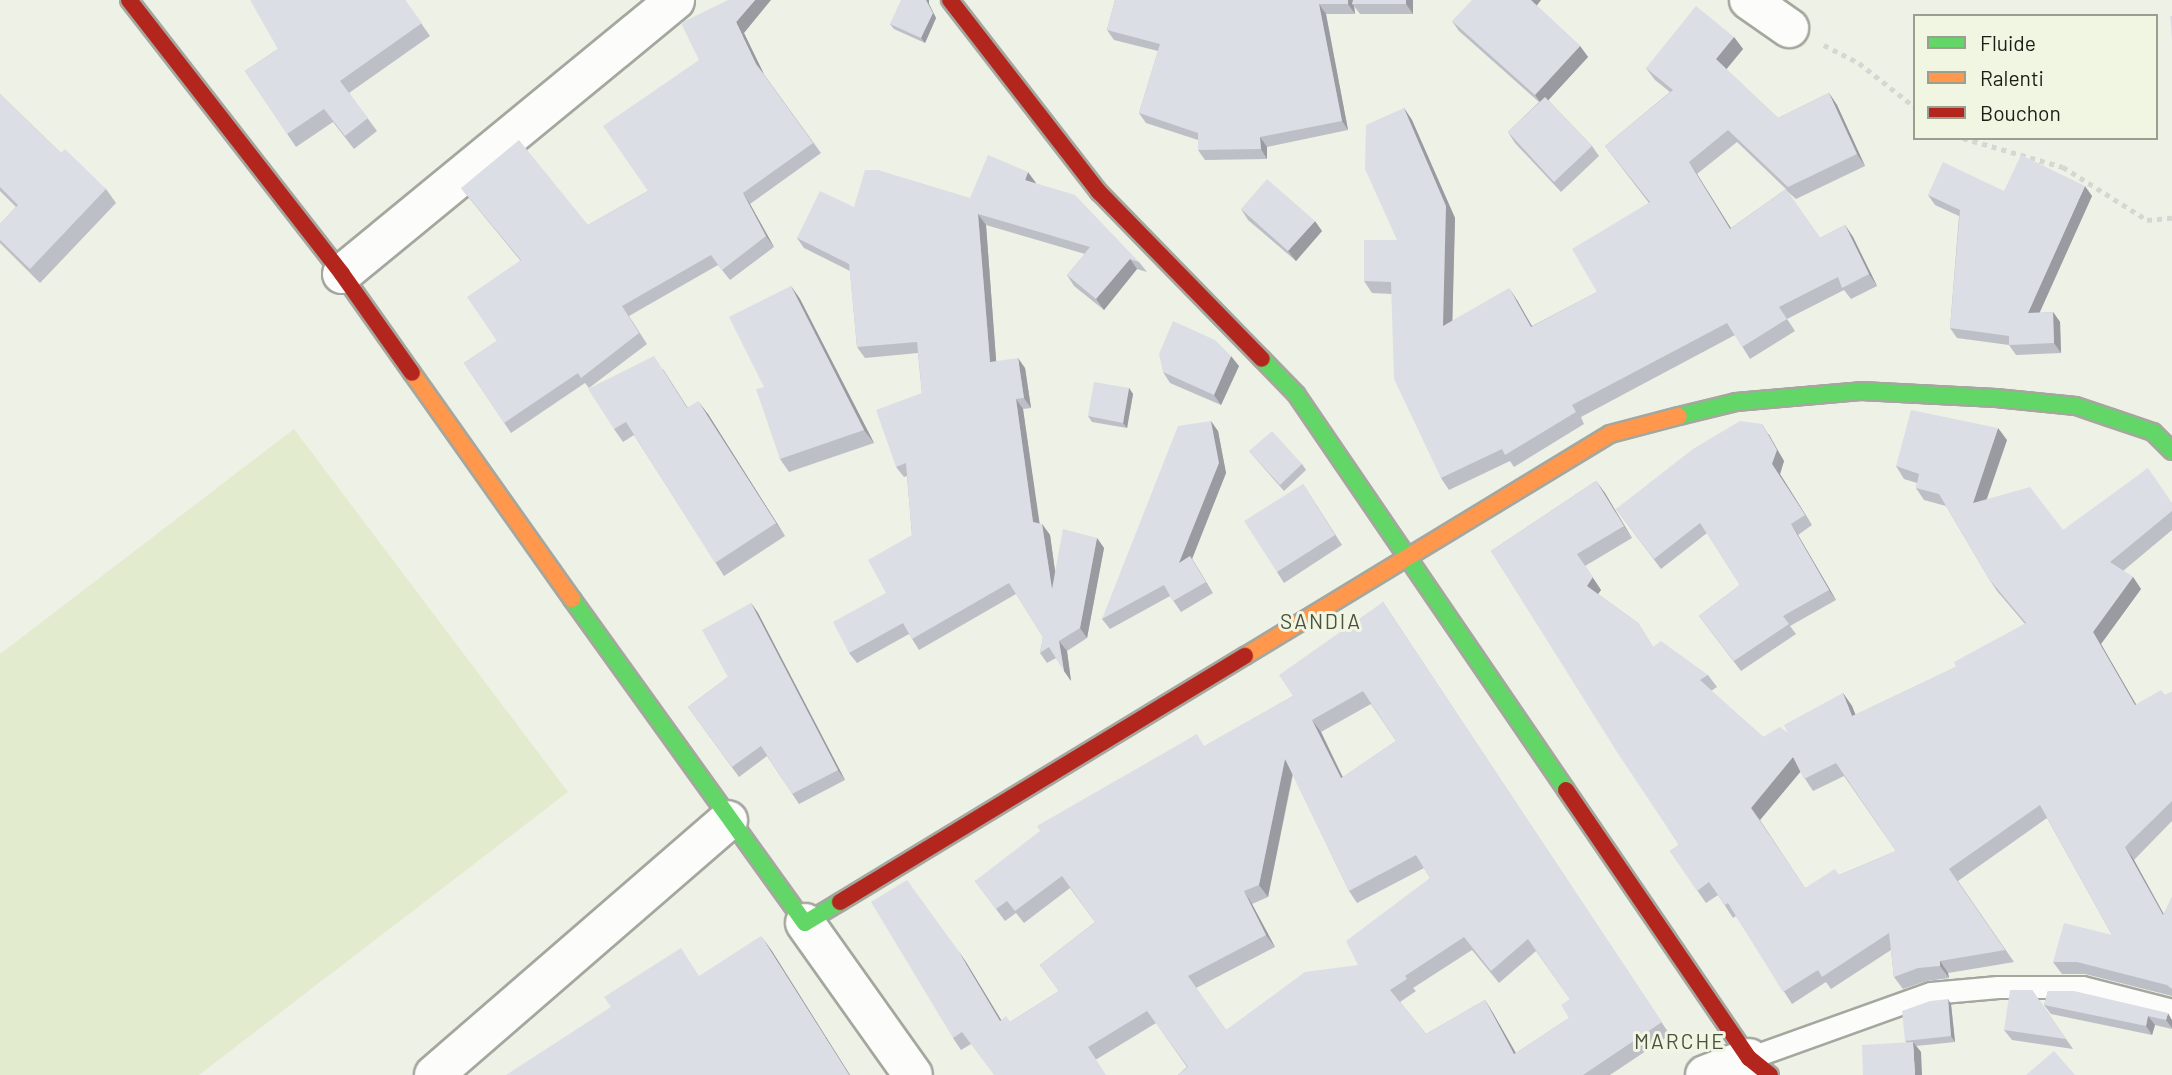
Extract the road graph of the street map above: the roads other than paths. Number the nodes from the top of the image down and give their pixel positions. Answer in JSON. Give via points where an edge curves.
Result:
{"nodes":[{"id":1,"x":129,"y":0,"type":"edge"},
{"id":2,"x":675,"y":0,"type":"edge"},
{"id":3,"x":950,"y":0,"type":"edge"},
{"id":4,"x":1749,"y":0,"type":"edge"},
{"id":5,"x":1788,"y":28,"type":"road end"},
{"id":6,"x":342,"y":274,"type":"junction"},
{"id":7,"x":2172,"y":451,"type":"edge"},
{"id":8,"x":1405,"y":556,"type":"junction"},
{"id":9,"x":728,"y":820,"type":"junction"},
{"id":10,"x":805,"y":923,"type":"junction"},
{"id":11,"x":2172,"y":1010,"type":"edge"},
{"id":12,"x":1759,"y":1067,"type":"edge"},
{"id":13,"x":434,"y":1075,"type":"edge"},
{"id":14,"x":913,"y":1075,"type":"edge"},
{"id":15,"x":1705,"y":1075,"type":"edge"}],
"edges":[{"from":1,"to":6,"type":"main road"},
{"from":2,"to":6,"type":"street"},
{"from":3,"to":8,"type":"main road","via":[[1098,192],[1296,394]]},
{"from":4,"to":5,"type":"street"},
{"from":6,"to":9,"type":"main road"},
{"from":7,"to":8,"type":"main road","via":[[2153,432],[2076,406],[1861,391],[1736,402],[1610,434]]},
{"from":8,"to":10,"type":"main road"},
{"from":8,"to":12,"type":"main road"},
{"from":9,"to":10,"type":"main road"},
{"from":9,"to":13,"type":"street"},
{"from":10,"to":14,"type":"street"},
{"from":11,"to":12,"type":"lane","via":[[2082,987],[1931,993]]},
{"from":12,"to":15,"type":"street"}]}
